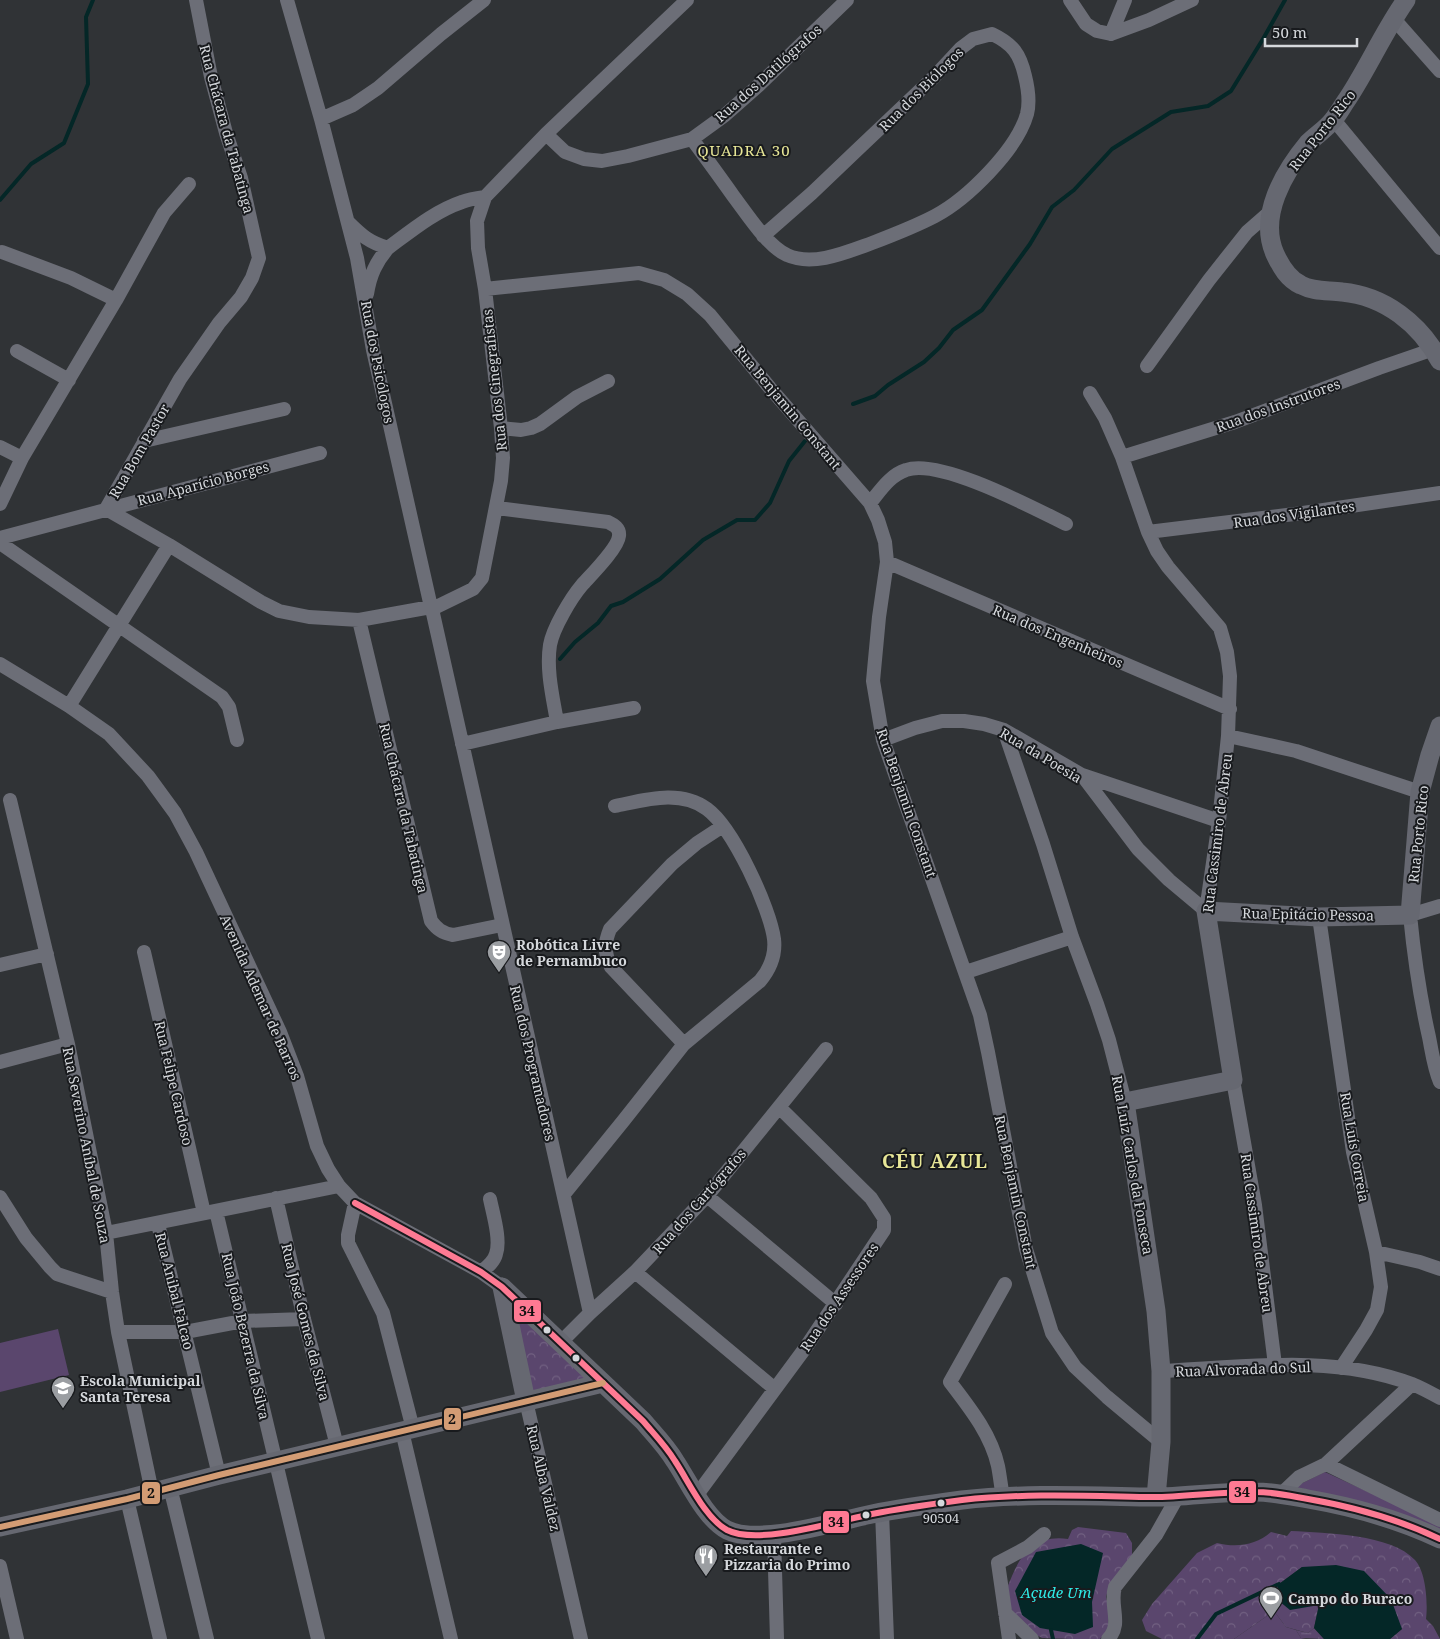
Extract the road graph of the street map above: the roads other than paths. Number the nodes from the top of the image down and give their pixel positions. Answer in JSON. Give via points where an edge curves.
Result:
{"nodes":[{"id":1,"x":196,"y":0,"type":"edge"},
{"id":2,"x":287,"y":0,"type":"edge"},
{"id":3,"x":484,"y":0,"type":"edge"},
{"id":4,"x":687,"y":0,"type":"edge"},
{"id":5,"x":847,"y":0,"type":"edge"},
{"id":6,"x":1070,"y":0,"type":"edge"},
{"id":7,"x":1125,"y":0,"type":"edge"},
{"id":8,"x":1192,"y":0,"type":"edge"},
{"id":9,"x":1406,"y":0,"type":"edge"},
{"id":10,"x":1394,"y":18,"type":"junction"},
{"id":11,"x":1111,"y":34,"type":"junction"},
{"id":12,"x":1440,"y":71,"type":"edge"},
{"id":13,"x":321,"y":119,"type":"junction"},
{"id":14,"x":1334,"y":120,"type":"junction"},
{"id":15,"x":546,"y":134,"type":"junction"},
{"id":16,"x":692,"y":138,"type":"junction"},
{"id":17,"x":189,"y":184,"type":"dead end"},
{"id":18,"x":485,"y":197,"type":"junction"},
{"id":19,"x":1271,"y":210,"type":"junction"},
{"id":20,"x":347,"y":221,"type":"junction"},
{"id":21,"x":763,"y":236,"type":"junction"},
{"id":22,"x":388,"y":248,"type":"junction"},
{"id":23,"x":1440,"y":248,"type":"edge"},
{"id":24,"x":2,"y":252,"type":"dead end"},
{"id":25,"x":259,"y":258,"type":"joint"},
{"id":26,"x":484,"y":289,"type":"junction"},
{"id":27,"x":366,"y":299,"type":"junction"},
{"id":28,"x":116,"y":300,"type":"junction"},
{"id":29,"x":17,"y":351,"type":"dead end"},
{"id":30,"x":1437,"y":355,"type":"edge"},
{"id":31,"x":1147,"y":366,"type":"dead end"},
{"id":32,"x":69,"y":380,"type":"junction"},
{"id":33,"x":608,"y":381,"type":"dead end"},
{"id":34,"x":1090,"y":393,"type":"dead end"},
{"id":35,"x":284,"y":409,"type":"dead end"},
{"id":36,"x":501,"y":428,"type":"junction"},
{"id":37,"x":144,"y":441,"type":"junction"},
{"id":38,"x":0,"y":446,"type":"edge"},
{"id":39,"x":320,"y":453,"type":"dead end"},
{"id":40,"x":1122,"y":457,"type":"junction"},
{"id":41,"x":22,"y":458,"type":"junction"},
{"id":42,"x":1440,"y":493,"type":"edge"},
{"id":43,"x":870,"y":503,"type":"junction"},
{"id":44,"x":0,"y":504,"type":"edge"},
{"id":45,"x":497,"y":508,"type":"junction"},
{"id":46,"x":106,"y":509,"type":"junction"},
{"id":47,"x":1066,"y":524,"type":"dead end"},
{"id":48,"x":1148,"y":532,"type":"junction"},
{"id":49,"x":0,"y":538,"type":"edge"},
{"id":50,"x":0,"y":543,"type":"edge"},
{"id":51,"x":169,"y":545,"type":"junction"},
{"id":52,"x":887,"y":562,"type":"junction"},
{"id":53,"x":431,"y":608,"type":"junction"},
{"id":54,"x":359,"y":620,"type":"junction"},
{"id":55,"x":118,"y":626,"type":"junction"},
{"id":56,"x":0,"y":664,"type":"edge"},
{"id":57,"x":69,"y":706,"type":"junction"},
{"id":58,"x":634,"y":708,"type":"dead end"},
{"id":59,"x":1230,"y":709,"type":"junction"},
{"id":60,"x":556,"y":722,"type":"junction"},
{"id":61,"x":1440,"y":726,"type":"edge"},
{"id":62,"x":1004,"y":730,"type":"junction"},
{"id":63,"x":1228,"y":736,"type":"junction"},
{"id":64,"x":237,"y":740,"type":"dead end"},
{"id":65,"x":883,"y":740,"type":"junction"},
{"id":66,"x":462,"y":744,"type":"junction"},
{"id":67,"x":1082,"y":776,"type":"junction"},
{"id":68,"x":1420,"y":792,"type":"junction"},
{"id":69,"x":10,"y":800,"type":"dead end"},
{"id":70,"x":615,"y":806,"type":"dead end"},
{"id":71,"x":1219,"y":821,"type":"junction"},
{"id":72,"x":723,"y":826,"type":"junction"},
{"id":73,"x":1440,"y":906,"type":"edge"},
{"id":74,"x":1206,"y":911,"type":"junction"},
{"id":75,"x":1410,"y":915,"type":"junction"},
{"id":76,"x":1320,"y":917,"type":"junction"},
{"id":77,"x":502,"y":925,"type":"junction"},
{"id":78,"x":1072,"y":937,"type":"junction"},
{"id":79,"x":144,"y":952,"type":"dead end"},
{"id":80,"x":47,"y":954,"type":"junction"},
{"id":81,"x":0,"y":965,"type":"edge"},
{"id":82,"x":966,"y":972,"type":"junction"},
{"id":83,"x":68,"y":1044,"type":"junction"},
{"id":84,"x":684,"y":1044,"type":"junction"},
{"id":85,"x":826,"y":1049,"type":"dead end"},
{"id":86,"x":0,"y":1062,"type":"edge"},
{"id":87,"x":1439,"y":1075,"type":"edge"},
{"id":88,"x":1233,"y":1080,"type":"junction"},
{"id":89,"x":1125,"y":1102,"type":"junction"},
{"id":90,"x":779,"y":1107,"type":"junction"},
{"id":91,"x":339,"y":1186,"type":"junction"},
{"id":92,"x":564,"y":1194,"type":"junction"},
{"id":93,"x":707,"y":1196,"type":"junction"},
{"id":94,"x":0,"y":1197,"type":"edge"},
{"id":95,"x":276,"y":1198,"type":"junction"},
{"id":96,"x":490,"y":1199,"type":"dead end"},
{"id":97,"x":355,"y":1204,"type":"junction"},
{"id":98,"x":210,"y":1212,"type":"junction"},
{"id":99,"x":158,"y":1224,"type":"junction"},
{"id":100,"x":106,"y":1233,"type":"junction"},
{"id":101,"x":1376,"y":1252,"type":"junction"},
{"id":102,"x":1440,"y":1269,"type":"edge"},
{"id":103,"x":480,"y":1272,"type":"junction"},
{"id":104,"x":635,"y":1272,"type":"junction"},
{"id":105,"x":1005,"y":1284,"type":"dead end"},
{"id":106,"x":502,"y":1288,"type":"junction"},
{"id":107,"x":112,"y":1292,"type":"junction"},
{"id":108,"x":836,"y":1304,"type":"junction"},
{"id":109,"x":590,"y":1313,"type":"junction"},
{"id":110,"x":304,"y":1319,"type":"junction"},
{"id":111,"x":243,"y":1321,"type":"junction"},
{"id":112,"x":118,"y":1332,"type":"junction"},
{"id":113,"x":185,"y":1332,"type":"junction"},
{"id":114,"x":562,"y":1342,"type":"junction"},
{"id":115,"x":1275,"y":1365,"type":"junction"},
{"id":116,"x":1341,"y":1368,"type":"junction"},
{"id":117,"x":1161,"y":1371,"type":"junction"},
{"id":118,"x":603,"y":1383,"type":"junction"},
{"id":119,"x":1412,"y":1384,"type":"junction"},
{"id":120,"x":775,"y":1389,"type":"junction"},
{"id":121,"x":1440,"y":1398,"type":"edge"},
{"id":122,"x":526,"y":1401,"type":"junction"},
{"id":123,"x":407,"y":1430,"type":"junction"},
{"id":124,"x":1161,"y":1442,"type":"junction"},
{"id":125,"x":337,"y":1446,"type":"junction"},
{"id":126,"x":276,"y":1461,"type":"junction"},
{"id":127,"x":1326,"y":1464,"type":"junction"},
{"id":128,"x":220,"y":1475,"type":"junction"},
{"id":129,"x":170,"y":1487,"type":"junction"},
{"id":130,"x":152,"y":1492,"type":"junction"},
{"id":131,"x":1281,"y":1494,"type":"junction"},
{"id":132,"x":696,"y":1496,"type":"junction"},
{"id":133,"x":1178,"y":1496,"type":"junction"},
{"id":134,"x":1003,"y":1497,"type":"junction"},
{"id":135,"x":1156,"y":1497,"type":"junction"},
{"id":136,"x":127,"y":1498,"type":"junction"},
{"id":137,"x":882,"y":1512,"type":"junction"},
{"id":138,"x":1440,"y":1520,"type":"edge"},
{"id":139,"x":0,"y":1528,"type":"edge"},
{"id":140,"x":1044,"y":1534,"type":"dead end"},
{"id":141,"x":774,"y":1535,"type":"junction"},
{"id":142,"x":1440,"y":1540,"type":"edge"},
{"id":143,"x":0,"y":1566,"type":"edge"},
{"id":144,"x":1005,"y":1613,"type":"junction"},
{"id":145,"x":17,"y":1639,"type":"edge"},
{"id":146,"x":160,"y":1639,"type":"edge"},
{"id":147,"x":207,"y":1639,"type":"edge"},
{"id":148,"x":318,"y":1639,"type":"edge"},
{"id":149,"x":451,"y":1639,"type":"edge"},
{"id":150,"x":581,"y":1639,"type":"edge"},
{"id":151,"x":777,"y":1639,"type":"edge"},
{"id":152,"x":887,"y":1639,"type":"edge"},
{"id":153,"x":1010,"y":1639,"type":"edge"},
{"id":154,"x":1032,"y":1639,"type":"edge"},
{"id":155,"x":1108,"y":1639,"type":"edge"}],
"edges":[{"from":1,"to":25,"type":"street","name":"Rua Chácara da Tabatinga","via":[[211,77],[242,178]]},
{"from":2,"to":13,"type":"street","name":"Rua dos Psicólogos"},
{"from":3,"to":13,"type":"street","via":[[378,88],[354,105]]},
{"from":4,"to":15,"type":"street","name":"Rua dos Cinegrafistas"},
{"from":5,"to":16,"type":"street","name":"Rua dos Datilógrafos","via":[[759,85]]},
{"from":6,"to":11,"type":"street","via":[[1086,24]]},
{"from":7,"to":11,"type":"street"},
{"from":8,"to":11,"type":"street"},
{"from":9,"to":10,"type":"street","name":"Rua Porto Rico"},
{"from":10,"to":12,"type":"street"},
{"from":10,"to":14,"type":"street","name":"Rua Porto Rico"},
{"from":13,"to":20,"type":"street","name":"Rua dos Psicólogos"},
{"from":14,"to":19,"type":"street","name":"Rua Porto Rico","via":[[1297,157],[1276,194]]},
{"from":14,"to":23,"type":"street"},
{"from":15,"to":16,"type":"street","name":"Rua dos Datilógrafos","via":[[565,152],[602,161]]},
{"from":15,"to":18,"type":"street","name":"Rua dos Cinegrafistas"},
{"from":16,"to":21,"type":"street","name":"Rua dos Biólogos"},
{"from":17,"to":28,"type":"street","via":[[164,213]]},
{"from":18,"to":22,"type":"street","via":[[445,209]]},
{"from":18,"to":26,"type":"street","name":"Rua dos Cinegrafistas","via":[[476,221]]},
{"from":19,"to":30,"type":"street","name":"Rua Porto Rico","via":[[1273,250],[1289,277],[1301,286],[1368,296],[1385,304],[1401,314]]},
{"from":19,"to":31,"type":"street","name":"Rua Porto Rico","via":[[1247,232]]},
{"from":20,"to":22,"type":"street","via":[[362,236]]},
{"from":20,"to":27,"type":"street","name":"Rua dos Psicólogos"},
{"from":21,"to":21,"type":"street","name":"Rua dos Biólogos","via":[[909,102],[961,48],[974,39],[992,34],[1014,48],[1029,90],[1028,113],[1017,139],[965,196],[936,216],[830,257],[807,260],[786,255]]},
{"from":22,"to":27,"type":"street","via":[[373,270]]},
{"from":24,"to":28,"type":"street","via":[[71,278]]},
{"from":25,"to":37,"type":"street","name":"Rua Bom Pastor","via":[[241,297],[199,350]]},
{"from":26,"to":36,"type":"street","name":"Rua dos Cinegrafistas"},
{"from":26,"to":43,"type":"street","name":"Rua Benjamin Constant","via":[[639,273],[664,280],[687,294],[710,315]]},
{"from":27,"to":53,"type":"street","name":"Rua dos Psicólogos","via":[[373,350]]},
{"from":28,"to":32,"type":"street"},
{"from":29,"to":32,"type":"street"},
{"from":30,"to":40,"type":"street","name":"Rua dos Instrutores","via":[[1379,368],[1235,422]]},
{"from":32,"to":41,"type":"street"},
{"from":33,"to":36,"type":"street","via":[[531,428]]},
{"from":34,"to":40,"type":"street","name":"Rua Cassimiro de Abreu"},
{"from":35,"to":37,"type":"street"},
{"from":36,"to":45,"type":"street","name":"Rua dos Cinegrafistas","via":[[503,458]]},
{"from":37,"to":46,"type":"street","name":"Rua Bom Pastor"},
{"from":38,"to":41,"type":"street"},
{"from":39,"to":46,"type":"street","name":"Rua Aparício Borges"},
{"from":40,"to":48,"type":"street","name":"Rua Cassimiro de Abreu"},
{"from":41,"to":44,"type":"street"},
{"from":42,"to":48,"type":"street","name":"Rua dos Vigilantes"},
{"from":43,"to":47,"type":"street","via":[[892,477],[906,470],[924,467],[977,484]]},
{"from":43,"to":52,"type":"street","name":"Rua Benjamin Constant","via":[[885,542]]},
{"from":45,"to":53,"type":"street","name":"Rua dos Cinegrafistas","via":[[482,578],[473,589]]},
{"from":45,"to":60,"type":"street","via":[[608,522],[619,530],[614,546],[562,614],[550,645]]},
{"from":46,"to":49,"type":"street","name":"Rua Aparício Borges"},
{"from":46,"to":51,"type":"street","name":"Rua Bom Pastor"},
{"from":48,"to":59,"type":"street","name":"Rua Cassimiro de Abreu","via":[[1168,567],[1220,628],[1230,676]]},
{"from":50,"to":55,"type":"street"},
{"from":51,"to":54,"type":"street","name":"Rua Bom Pastor","via":[[279,611],[309,617]]},
{"from":51,"to":55,"type":"street"},
{"from":52,"to":59,"type":"street","name":"Rua dos Engenheiros"},
{"from":52,"to":65,"type":"street","name":"Rua Benjamin Constant","via":[[878,617],[873,681]]},
{"from":53,"to":54,"type":"street","name":"Rua dos Cinegrafistas"},
{"from":53,"to":66,"type":"street","name":"Rua dos Programadores"},
{"from":54,"to":77,"type":"street","name":"Rua Chácara da Tabatinga","via":[[431,921],[444,934],[452,935]]},
{"from":55,"to":57,"type":"street"},
{"from":55,"to":64,"type":"street","via":[[222,697],[229,707]]},
{"from":56,"to":57,"type":"street","name":"Avenida Ademar de Barros"},
{"from":57,"to":91,"type":"street","name":"Avenida Ademar de Barros","via":[[110,734],[148,776],[175,813],[280,1032],[297,1076],[317,1146]]},
{"from":58,"to":60,"type":"street"},
{"from":59,"to":63,"type":"street","name":"Rua Cassimiro de Abreu"},
{"from":60,"to":66,"type":"street"},
{"from":61,"to":68,"type":"street","name":"Rua Porto Rico"},
{"from":62,"to":65,"type":"street","name":"Rua da Poesia","via":[[978,723],[942,721]]},
{"from":62,"to":67,"type":"street","name":"Rua da Poesia"},
{"from":62,"to":78,"type":"street","name":"Rua Luiz Carlos da Fonseca"},
{"from":63,"to":68,"type":"street","via":[[1296,751]]},
{"from":63,"to":71,"type":"street","name":"Rua Cassimiro de Abreu"},
{"from":65,"to":82,"type":"street","name":"Rua Benjamin Constant"},
{"from":66,"to":77,"type":"street","name":"Rua dos Programadores"},
{"from":67,"to":71,"type":"street"},
{"from":67,"to":74,"type":"street","name":"Rua da Poesia","via":[[1138,849],[1168,880]]},
{"from":68,"to":75,"type":"street","name":"Rua Porto Rico"},
{"from":69,"to":80,"type":"street","name":"Rua Severino Aníbal de Souza"},
{"from":70,"to":72,"type":"street","via":[[657,797],[678,798],[707,809]]},
{"from":71,"to":74,"type":"street","name":"Rua Cassimiro de Abreu"},
{"from":72,"to":84,"type":"street","via":[[738,848],[763,901],[774,939],[774,956],[760,981]]},
{"from":72,"to":84,"type":"street","via":[[672,864],[610,929],[606,940],[604,952],[611,967]]},
{"from":73,"to":75,"type":"street"},
{"from":74,"to":76,"type":"street","name":"Rua Epitácio Pessoa"},
{"from":74,"to":88,"type":"street","name":"Rua Cassimiro de Abreu"},
{"from":75,"to":76,"type":"street","name":"Rua Epitácio Pessoa"},
{"from":75,"to":87,"type":"street","via":[[1425,1023]]},
{"from":76,"to":101,"type":"street","name":"Rua Luís Correia","via":[[1353,1152]]},
{"from":77,"to":92,"type":"street","name":"Rua dos Programadores"},
{"from":78,"to":82,"type":"street"},
{"from":78,"to":89,"type":"street","name":"Rua Luiz Carlos da Fonseca","via":[[1106,1031]]},
{"from":79,"to":98,"type":"street","name":"Rua Felipe Cardoso"},
{"from":80,"to":81,"type":"street"},
{"from":80,"to":83,"type":"street","name":"Rua Severino Aníbal de Souza"},
{"from":82,"to":124,"type":"street","name":"Rua Benjamin Constant","via":[[980,1015],[1026,1249],[1052,1333],[1075,1367]]},
{"from":83,"to":86,"type":"street"},
{"from":83,"to":100,"type":"street","name":"Rua Severino Aníbal de Souza"},
{"from":84,"to":92,"type":"street"},
{"from":85,"to":90,"type":"street","name":"Rua dos Cartógrafos"},
{"from":88,"to":89,"type":"street"},
{"from":88,"to":115,"type":"street","name":"Rua Cassimiro de Abreu","via":[[1255,1205]]},
{"from":89,"to":117,"type":"street","name":"Rua Luiz Carlos da Fonseca","via":[[1156,1312]]},
{"from":90,"to":93,"type":"street","name":"Rua dos Cartógrafos"},
{"from":90,"to":108,"type":"street","name":"Rua dos Assessores","via":[[871,1198],[884,1218],[884,1230]]},
{"from":91,"to":95,"type":"street"},
{"from":91,"to":97,"type":"street","name":"Avenida Ademar de Barros"},
{"from":92,"to":109,"type":"street","name":"Rua dos Programadores"},
{"from":93,"to":104,"type":"street","name":"Rua dos Cartógrafos"},
{"from":93,"to":108,"type":"street"},
{"from":94,"to":107,"type":"street","via":[[26,1238],[57,1274]]},
{"from":95,"to":98,"type":"street"},
{"from":95,"to":110,"type":"street","name":"Rua José Gomes da Silva"},
{"from":96,"to":103,"type":"street","via":[[496,1254],[492,1263]]},
{"from":97,"to":103,"type":"street","name":"Avenida Ademar de Barros"},
{"from":97,"to":123,"type":"street","via":[[348,1243],[383,1313]]},
{"from":98,"to":99,"type":"street"},
{"from":98,"to":111,"type":"street","name":"Rua João Bezerra da Silva"},
{"from":99,"to":100,"type":"street"},
{"from":99,"to":113,"type":"street","name":"Rua Anibal Falcao"},
{"from":100,"to":107,"type":"street","name":"Rua Severino Aníbal de Souza"},
{"from":101,"to":102,"type":"street"},
{"from":101,"to":116,"type":"street","name":"Rua Luís Correia","via":[[1382,1286],[1376,1310]]},
{"from":103,"to":106,"type":"street","name":"Avenida Ademar de Barros"},
{"from":104,"to":109,"type":"street","name":"Rua dos Cartógrafos"},
{"from":104,"to":120,"type":"street"},
{"from":105,"to":134,"type":"street","via":[[950,1382],[986,1434],[998,1465]]},
{"from":106,"to":114,"type":"street"},
{"from":106,"to":122,"type":"street","name":"Rua Alba Valdez"},
{"from":107,"to":112,"type":"street","name":"Rua Severino Aníbal de Souza"},
{"from":108,"to":120,"type":"street","name":"Rua dos Assessores"},
{"from":109,"to":114,"type":"street","name":"Rua dos Cartógrafos"},
{"from":110,"to":111,"type":"street"},
{"from":110,"to":125,"type":"street","name":"Rua José Gomes da Silva"},
{"from":111,"to":113,"type":"street"},
{"from":111,"to":126,"type":"street","name":"Rua João Bezerra da Silva"},
{"from":112,"to":113,"type":"street"},
{"from":112,"to":130,"type":"street","name":"Rua Severino Aníbal de Souza"},
{"from":113,"to":128,"type":"street","name":"Rua Anibal Falcao"},
{"from":114,"to":118,"type":"street"},
{"from":115,"to":116,"type":"street","name":"Rua Alvorada do Sul"},
{"from":115,"to":117,"type":"street","name":"Rua Alvorada do Sul"},
{"from":116,"to":119,"type":"street","name":"Rua Alvorada do Sul"},
{"from":117,"to":124,"type":"street","name":"Rua Luiz Carlos da Fonseca"},
{"from":118,"to":122,"type":"street"},
{"from":118,"to":132,"type":"street","via":[[662,1442]]},
{"from":119,"to":121,"type":"street","name":"Rua Alvorada do Sul"},
{"from":119,"to":127,"type":"street"},
{"from":120,"to":132,"type":"street","name":"Rua dos Assessores"},
{"from":122,"to":123,"type":"street"},
{"from":122,"to":150,"type":"street","name":"Rua Alba Valdez"},
{"from":123,"to":125,"type":"street"},
{"from":123,"to":149,"type":"street"},
{"from":124,"to":135,"type":"street","name":"Rua Luiz Carlos da Fonseca"},
{"from":125,"to":126,"type":"street"},
{"from":126,"to":128,"type":"street"},
{"from":126,"to":148,"type":"street","name":"Rua João Bezerra da Silva"},
{"from":127,"to":131,"type":"street","via":[[1300,1477]]},
{"from":127,"to":138,"type":"street"},
{"from":128,"to":129,"type":"street"},
{"from":129,"to":130,"type":"street"},
{"from":129,"to":147,"type":"street"},
{"from":130,"to":136,"type":"street"},
{"from":131,"to":133,"type":"street","via":[[1242,1492]]},
{"from":131,"to":142,"type":"street","via":[[1376,1514]]},
{"from":132,"to":141,"type":"street","via":[[728,1530]]},
{"from":133,"to":135,"type":"street"},
{"from":133,"to":155,"type":"street","via":[[1156,1535],[1115,1587],[1112,1601],[1116,1625]]},
{"from":134,"to":135,"type":"street"},
{"from":134,"to":137,"type":"street"},
{"from":136,"to":139,"type":"street"},
{"from":136,"to":146,"type":"street"},
{"from":137,"to":141,"type":"street"},
{"from":137,"to":152,"type":"street"},
{"from":140,"to":144,"type":"street","via":[[998,1563]]},
{"from":141,"to":151,"type":"street"},
{"from":143,"to":145,"type":"street"},
{"from":144,"to":153,"type":"street"},
{"from":144,"to":154,"type":"street"}]}
